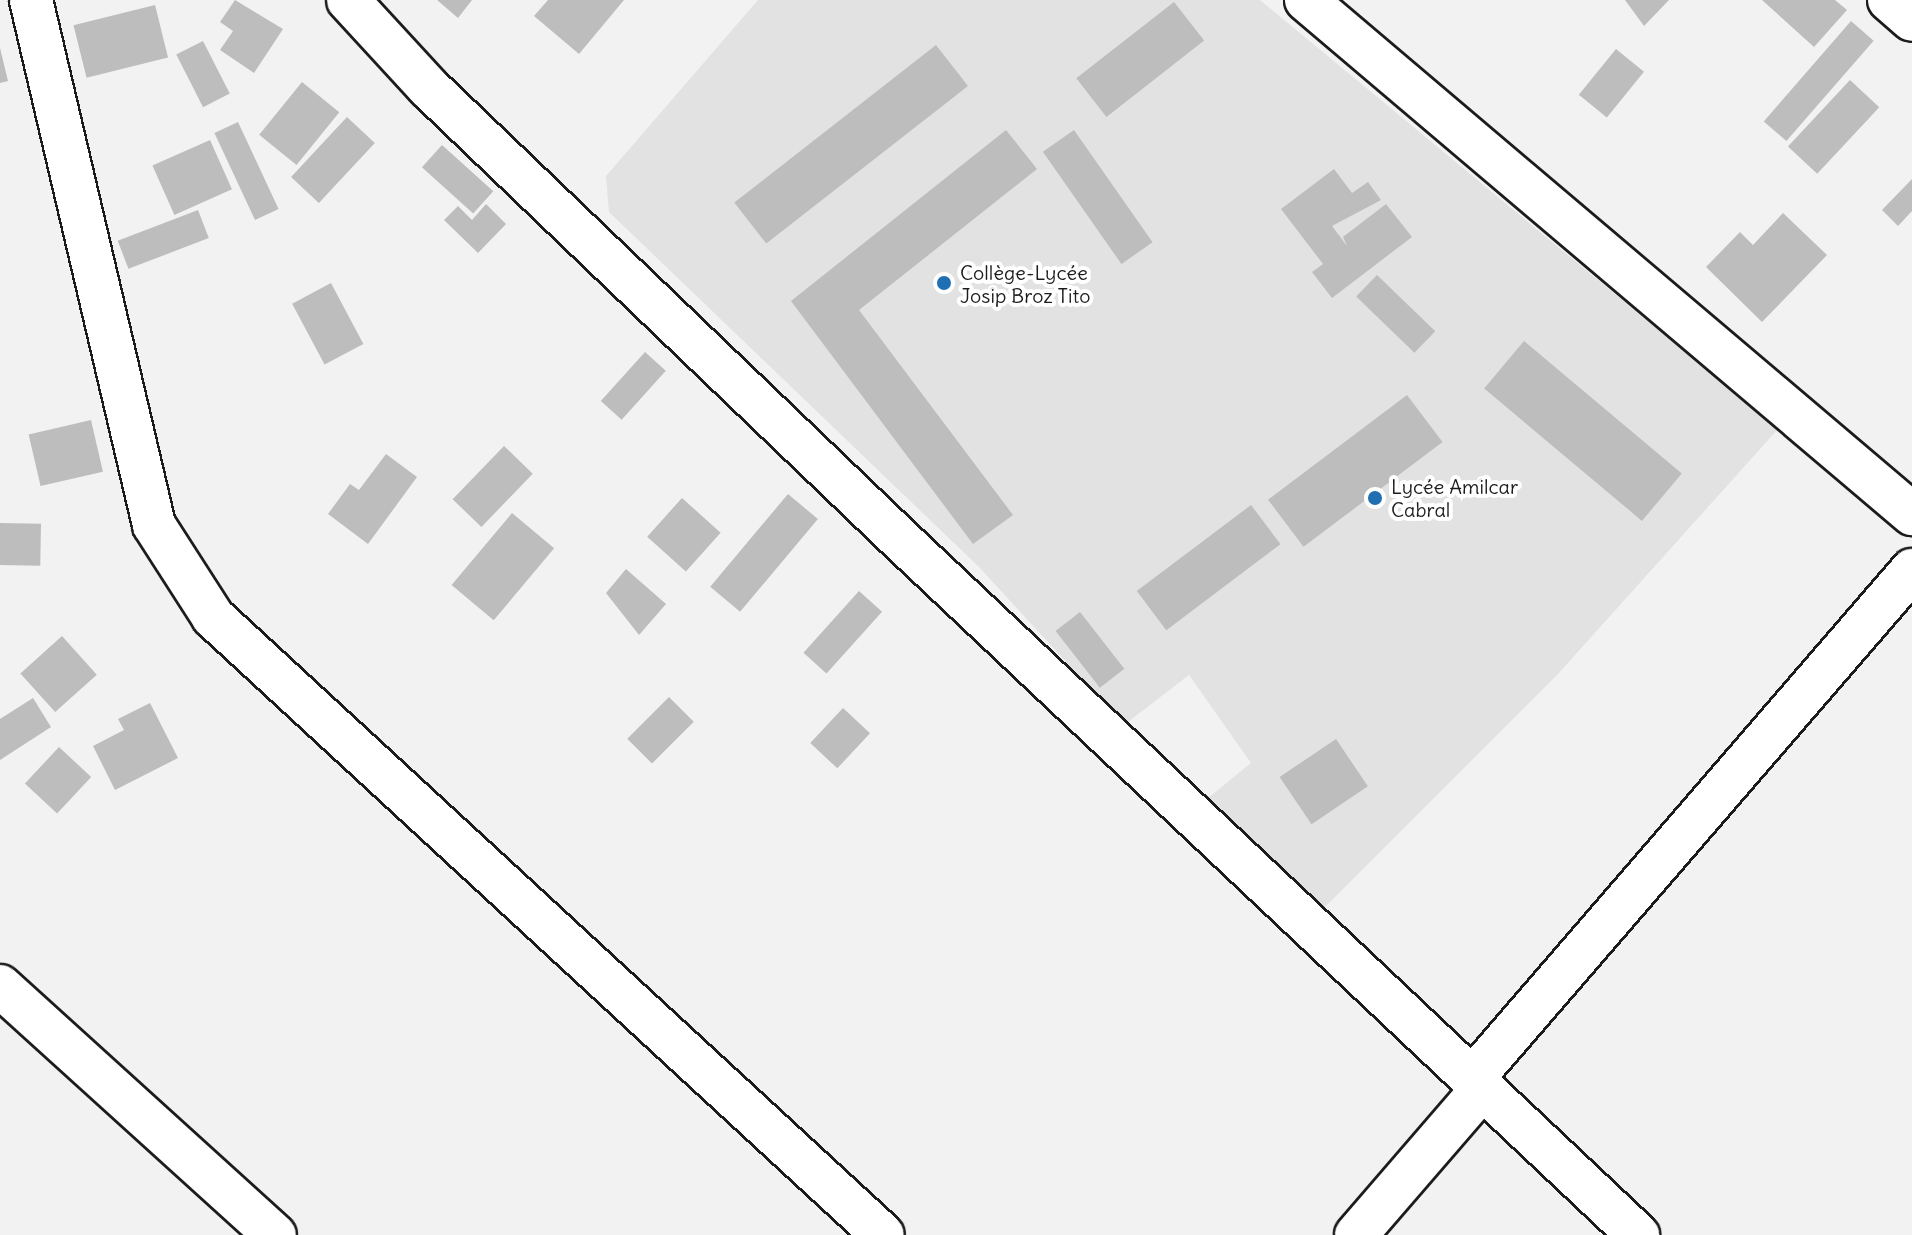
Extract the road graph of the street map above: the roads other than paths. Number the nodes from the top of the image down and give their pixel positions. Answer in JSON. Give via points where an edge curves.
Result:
{"nodes":[{"id":1,"x":31,"y":0,"type":"edge"},
{"id":2,"x":348,"y":0,"type":"edge"},
{"id":3,"x":1306,"y":0,"type":"edge"},
{"id":4,"x":1889,"y":0,"type":"edge"},
{"id":5,"x":1912,"y":20,"type":"edge"},
{"id":6,"x":1912,"y":514,"type":"edge"},
{"id":7,"x":1912,"y":570,"type":"edge"},
{"id":8,"x":0,"y":986,"type":"edge"},
{"id":9,"x":1477,"y":1084,"type":"junction"},
{"id":10,"x":275,"y":1235,"type":"edge"},
{"id":11,"x":883,"y":1235,"type":"edge"},
{"id":12,"x":1356,"y":1235,"type":"edge"},
{"id":13,"x":1638,"y":1235,"type":"edge"}],
"edges":[{"from":1,"to":11,"type":"street","via":[[154,525],[213,617]]},
{"from":2,"to":9,"type":"street","via":[[439,97]]},
{"from":3,"to":6,"type":"street"},
{"from":4,"to":5,"type":"street"},
{"from":7,"to":9,"type":"street"},
{"from":8,"to":10,"type":"street"},
{"from":9,"to":12,"type":"street"},
{"from":9,"to":13,"type":"street"}]}
